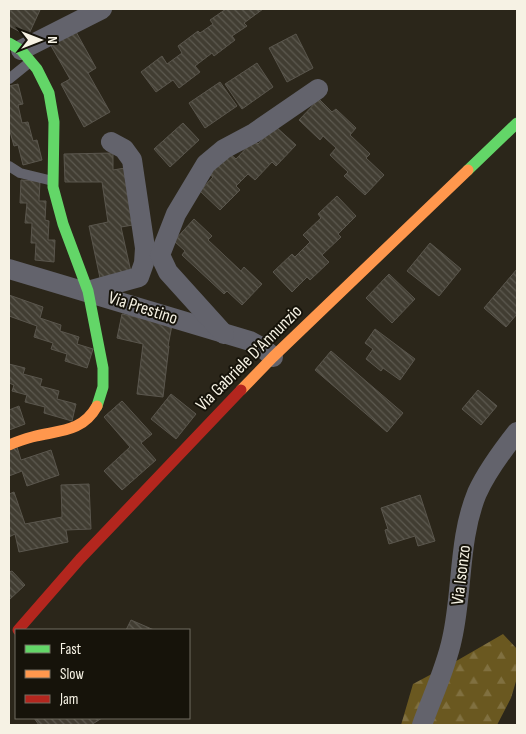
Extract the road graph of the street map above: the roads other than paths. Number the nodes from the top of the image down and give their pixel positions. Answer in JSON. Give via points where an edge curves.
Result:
{"nodes":[{"id":1,"x":102,"y":9,"type":"edge"},
{"id":2,"x":20,"y":52,"type":"edge"},
{"id":3,"x":9,"y":80,"type":"edge"},
{"id":4,"x":318,"y":89,"type":"dead end"},
{"id":5,"x":517,"y":123,"type":"edge"},
{"id":6,"x":110,"y":142,"type":"dead end"},
{"id":7,"x":9,"y":166,"type":"edge"},
{"id":8,"x":53,"y":181,"type":"junction"},
{"id":9,"x":9,"y":269,"type":"edge"},
{"id":10,"x":88,"y":291,"type":"junction"},
{"id":11,"x":224,"y":334,"type":"junction"},
{"id":12,"x":273,"y":357,"type":"junction"},
{"id":13,"x":517,"y":432,"type":"edge"},
{"id":14,"x":9,"y":445,"type":"edge"},
{"id":15,"x":19,"y":629,"type":"edge"},
{"id":16,"x":422,"y":725,"type":"edge"}],
"edges":[{"from":1,"to":2,"type":"street"},
{"from":2,"to":3,"type":"lane"},
{"from":2,"to":8,"type":"main road","via":[[37,69],[49,93],[54,122]]},
{"from":4,"to":11,"type":"street","via":[[206,164],[176,214],[160,254],[168,272]]},
{"from":5,"to":12,"type":"main road","name":"Via Gabriele D'Annunzio"},
{"from":6,"to":10,"type":"street","via":[[124,149],[132,160],[145,248],[144,263],[139,277]]},
{"from":7,"to":8,"type":"lane"},
{"from":8,"to":10,"type":"main road","via":[[63,224]]},
{"from":9,"to":10,"type":"street","name":"Via Prestino"},
{"from":10,"to":11,"type":"street","name":"Via Prestino"},
{"from":10,"to":14,"type":"main road","via":[[103,368],[103,386],[93,413],[72,429],[30,437]]},
{"from":11,"to":12,"type":"street","name":"Via Prestino","via":[[250,341]]},
{"from":12,"to":15,"type":"main road","name":"Via Gabriele D'Annunzio","via":[[80,558]]},
{"from":13,"to":16,"type":"street","name":"Via Isonzo","via":[[500,453],[478,492],[463,553],[452,640]]}]}
